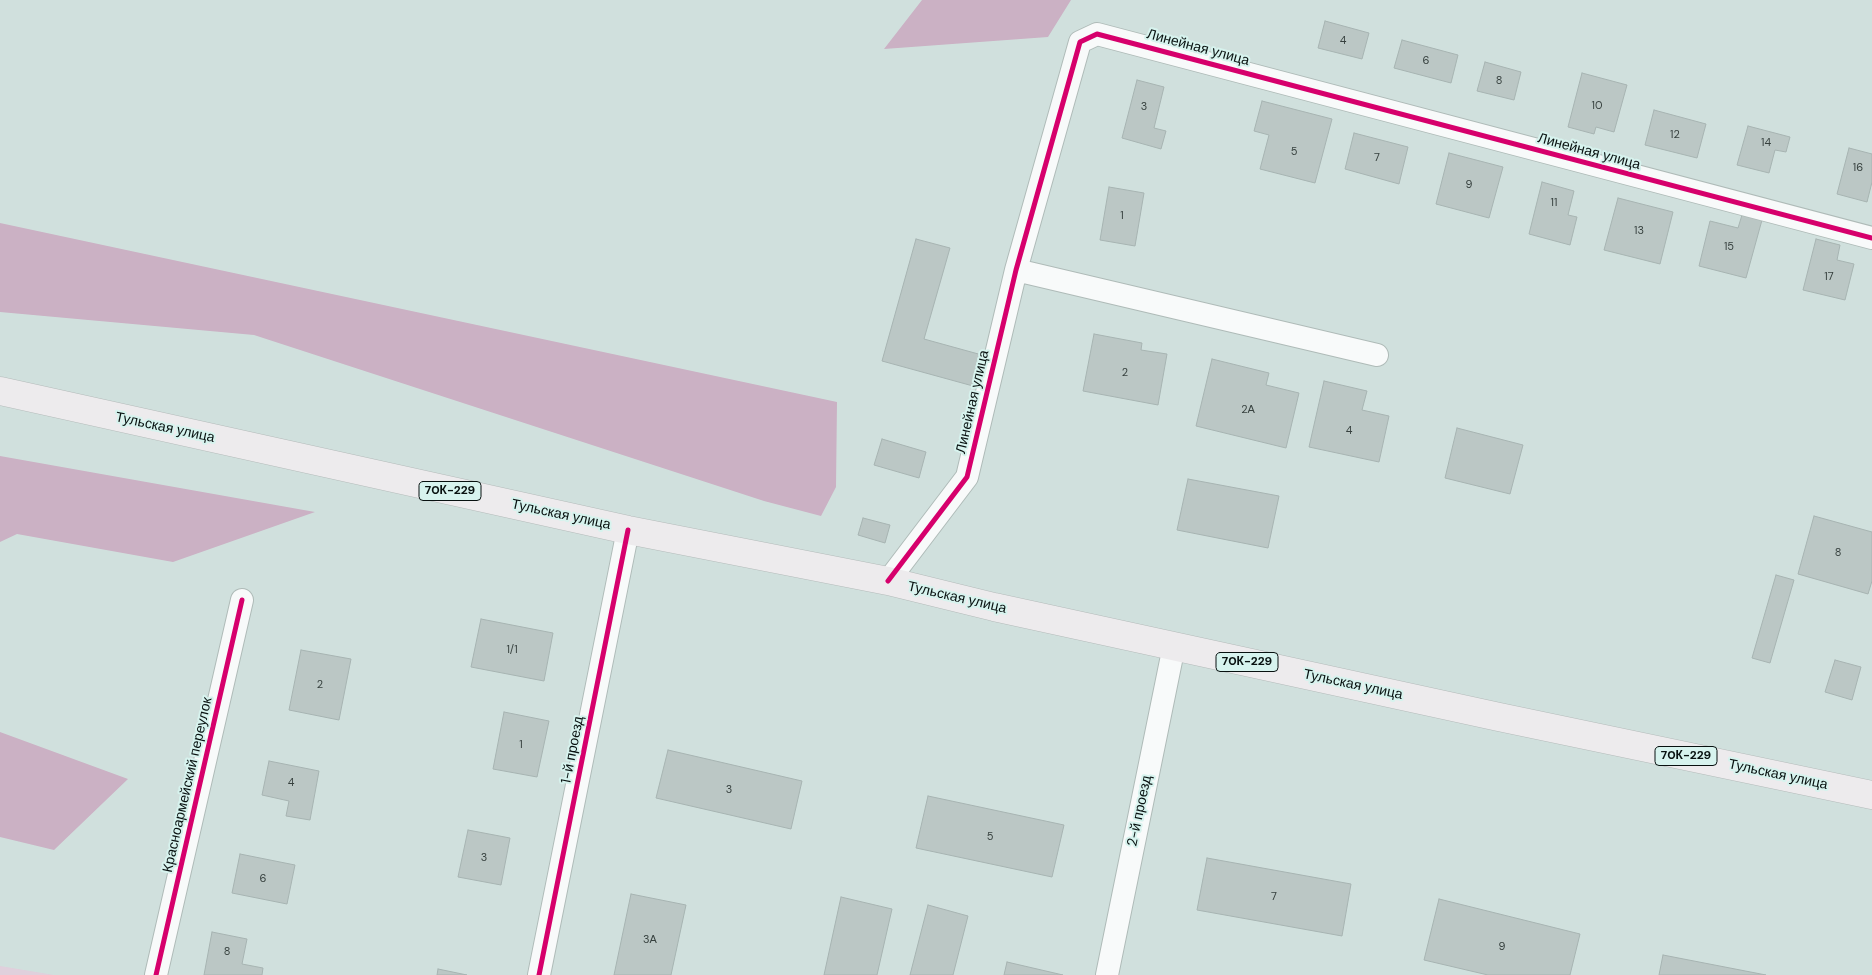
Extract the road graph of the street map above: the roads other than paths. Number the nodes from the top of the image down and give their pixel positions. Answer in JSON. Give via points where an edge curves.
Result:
{"nodes":[{"id":1,"x":1872,"y":238,"type":"edge"},
{"id":2,"x":1016,"y":270,"type":"junction"},
{"id":3,"x":1377,"y":355,"type":"dead end"},
{"id":4,"x":6,"y":393,"type":"edge"},
{"id":5,"x":628,"y":530,"type":"junction"},
{"id":6,"x":888,"y":581,"type":"junction"},
{"id":7,"x":242,"y":600,"type":"dead end"},
{"id":8,"x":1174,"y":646,"type":"junction"},
{"id":9,"x":1872,"y":794,"type":"edge"},
{"id":10,"x":156,"y":975,"type":"edge"},
{"id":11,"x":540,"y":975,"type":"edge"},
{"id":12,"x":1107,"y":975,"type":"edge"}],
"edges":[{"from":1,"to":2,"type":"street","name":"Линейная улица","via":[[1097,34],[1080,42]]},
{"from":2,"to":3,"type":"street"},
{"from":2,"to":6,"type":"street","name":"Линейная улица","via":[[967,477]]},
{"from":4,"to":5,"type":"main road","name":"Тульская улица","number":"70К-229"},
{"from":5,"to":6,"type":"main road","name":"Тульская улица","number":"70К-229"},
{"from":5,"to":11,"type":"street","name":"1-й проезд"},
{"from":6,"to":8,"type":"main road","name":"Тульская улица","number":"70К-229"},
{"from":7,"to":10,"type":"street","name":"Красноармейский переулок"},
{"from":8,"to":9,"type":"main road","name":"Тульская улица","number":"70К-229"},
{"from":8,"to":12,"type":"street","name":"2-й проезд"}]}
